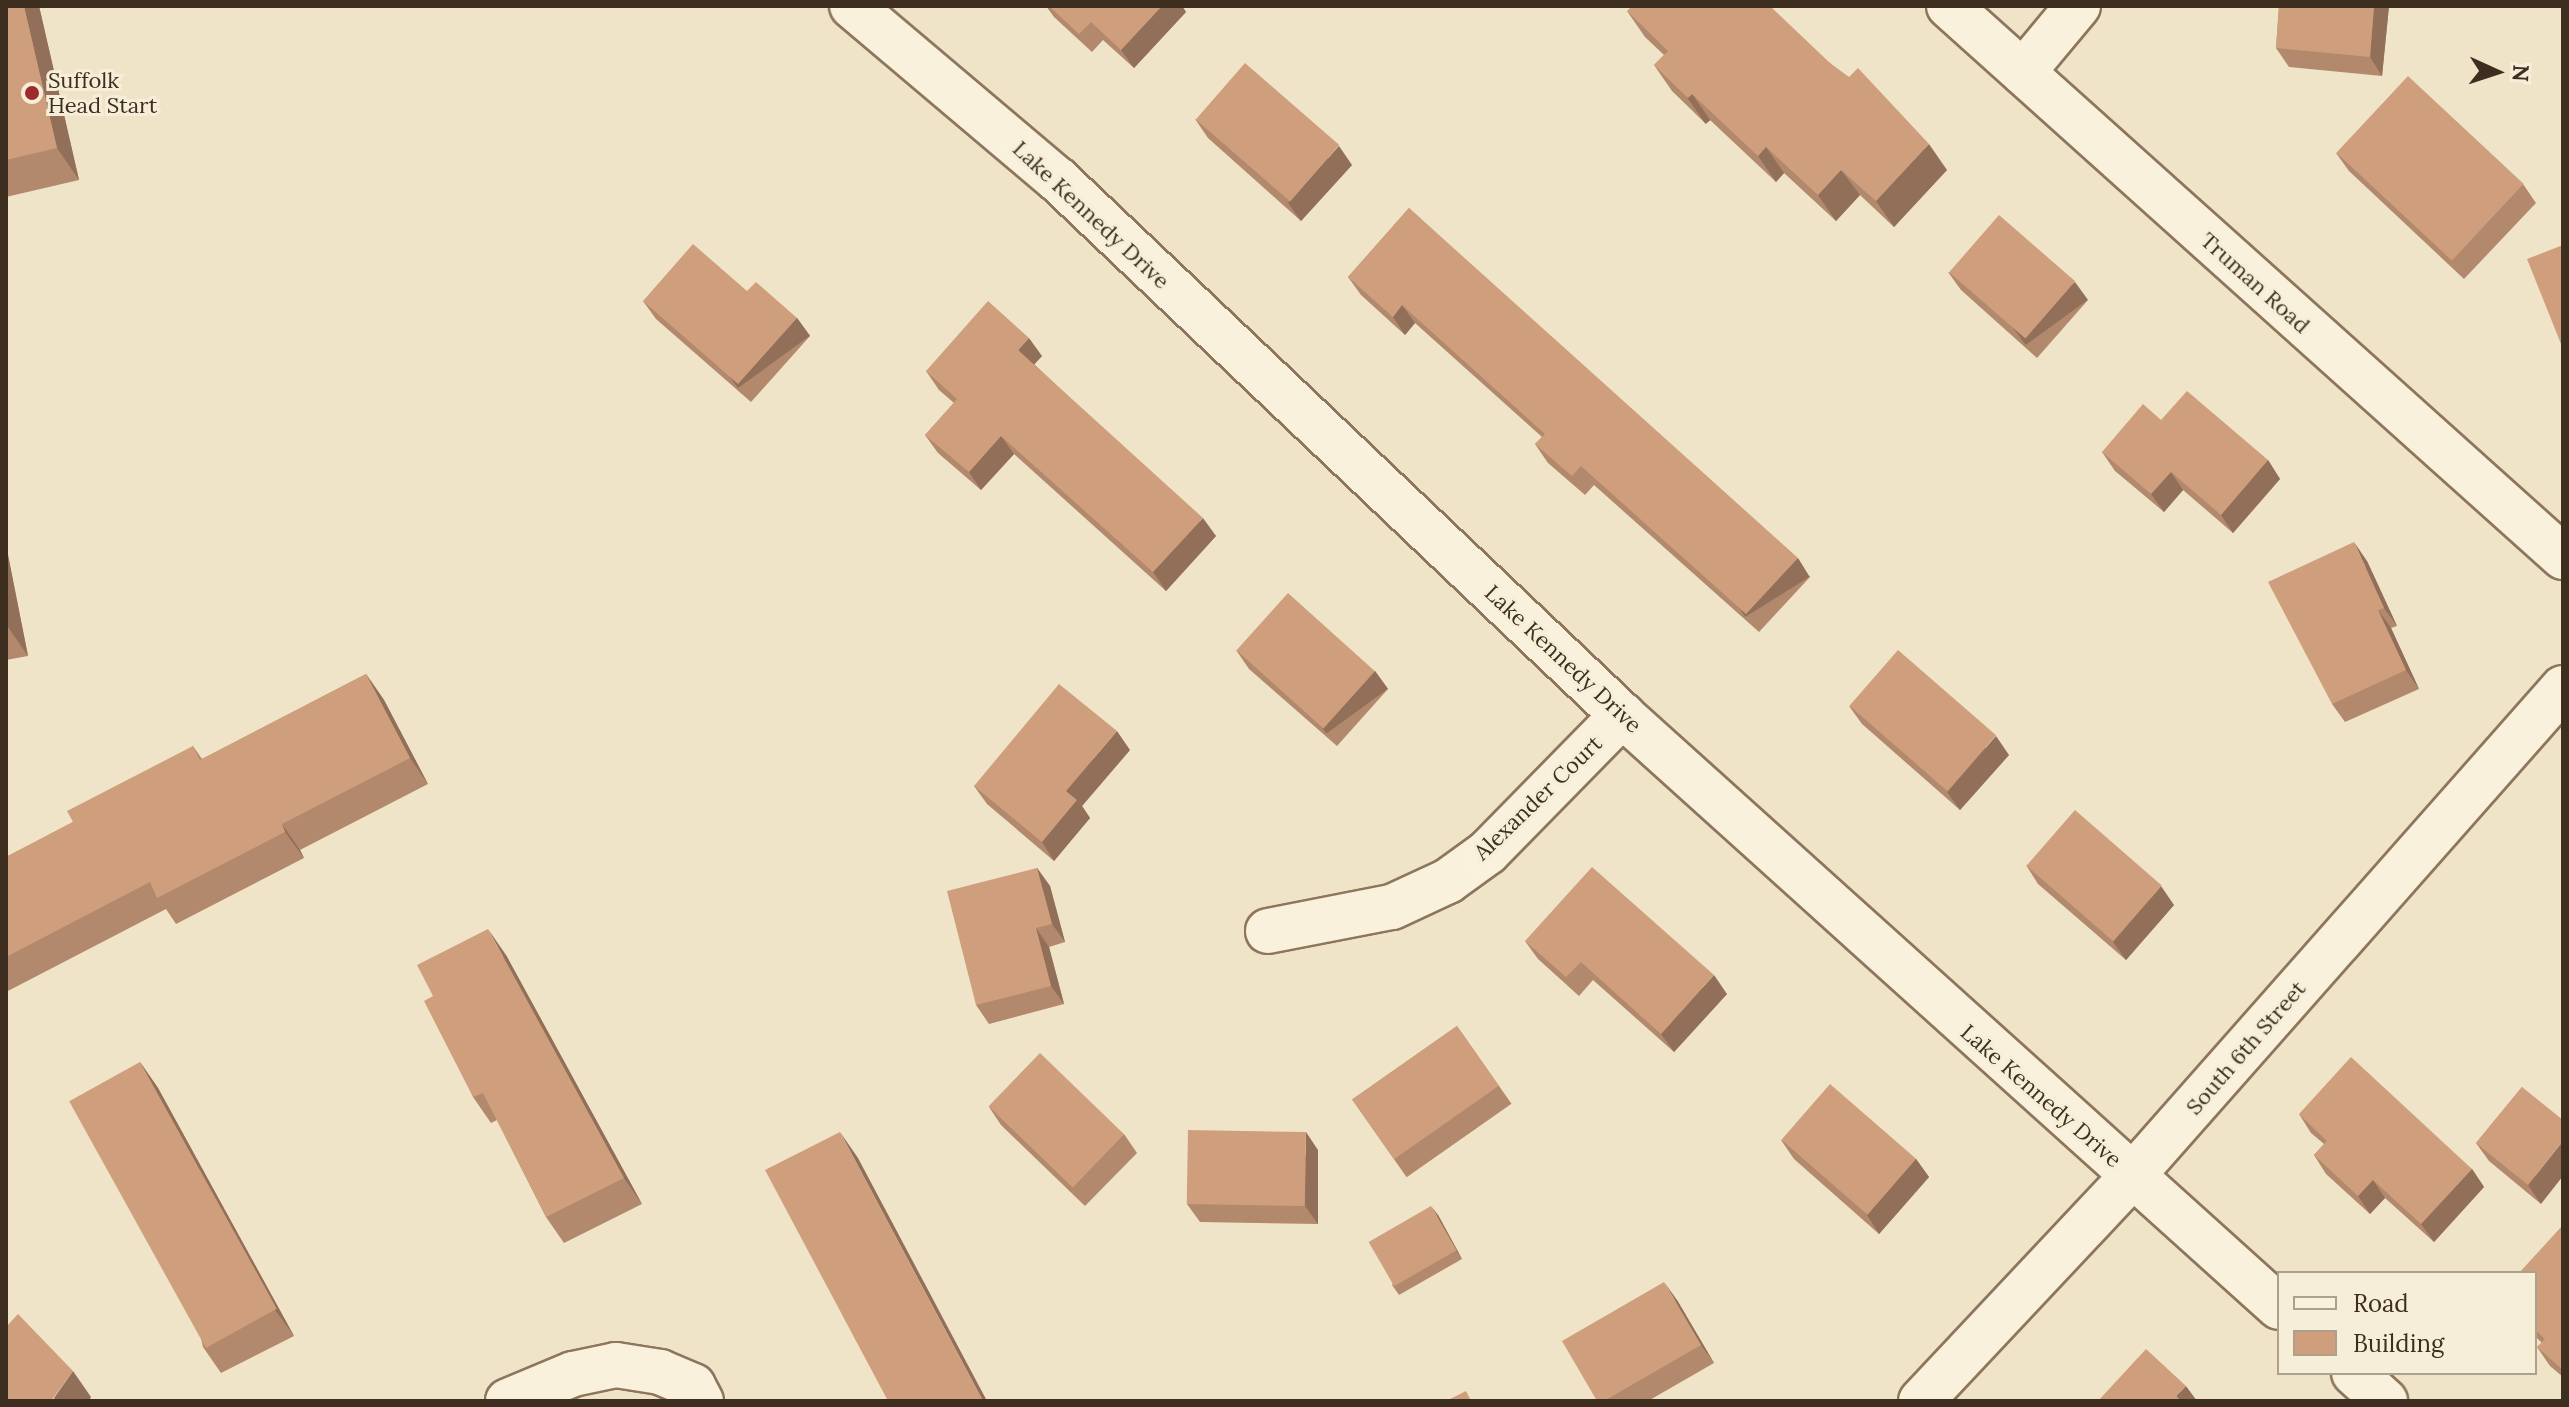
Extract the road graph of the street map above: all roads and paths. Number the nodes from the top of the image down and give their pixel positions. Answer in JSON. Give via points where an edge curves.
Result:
{"nodes":[{"id":1,"x":852,"y":6,"type":"edge"},
{"id":2,"x":1949,"y":6,"type":"edge"},
{"id":3,"x":2078,"y":6,"type":"edge"},
{"id":4,"x":2023,"y":72,"type":"junction"},
{"id":5,"x":2563,"y":557,"type":"edge"},
{"id":6,"x":2563,"y":688,"type":"edge"},
{"id":7,"x":1622,"y":715,"type":"junction"},
{"id":8,"x":1268,"y":931,"type":"dead end"},
{"id":9,"x":2132,"y":1176,"type":"junction"},
{"id":10,"x":2277,"y":1305,"type":"edge"},
{"id":11,"x":2356,"y":1375,"type":"edge"},
{"id":12,"x":508,"y":1401,"type":"edge"},
{"id":13,"x":701,"y":1401,"type":"edge"},
{"id":14,"x":1921,"y":1401,"type":"edge"},
{"id":15,"x":2385,"y":1401,"type":"edge"}],
"edges":[{"from":1,"to":7,"type":"street","name":"Lake Kennedy Drive","via":[[1057,179]]},
{"from":2,"to":4,"type":"street","name":"Truman Road"},
{"from":3,"to":4,"type":"street"},
{"from":4,"to":5,"type":"street","name":"Truman Road"},
{"from":6,"to":9,"type":"street","name":"South 6th Street"},
{"from":7,"to":8,"type":"street","name":"Alexander Court","via":[[1488,852],[1448,881],[1392,907]]},
{"from":7,"to":9,"type":"street","name":"Lake Kennedy Drive"},
{"from":9,"to":10,"type":"street","name":"Lake Kennedy Drive"},
{"from":9,"to":14,"type":"street","name":"South 6th Street"},
{"from":11,"to":15,"type":"street"},
{"from":12,"to":13,"type":"street","via":[[573,1374],[616,1365],[660,1372],[693,1386]]}]}
